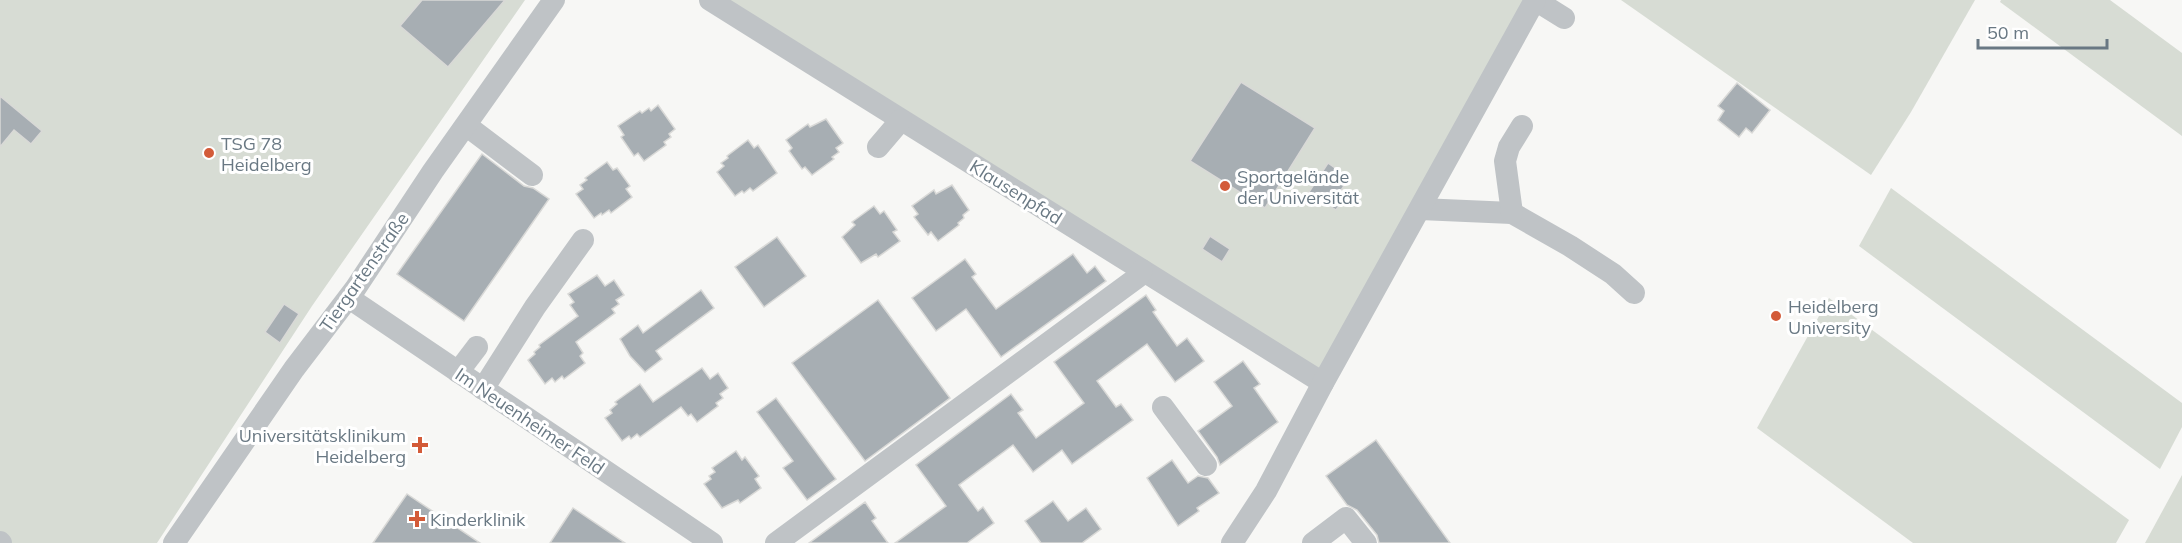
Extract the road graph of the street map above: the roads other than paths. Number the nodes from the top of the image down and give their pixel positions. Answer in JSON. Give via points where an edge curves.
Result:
{"nodes":[{"id":1,"x":554,"y":0,"type":"edge"},
{"id":2,"x":710,"y":0,"type":"edge"},
{"id":3,"x":1535,"y":0,"type":"edge"},
{"id":4,"x":1564,"y":18,"type":"dead end"},
{"id":5,"x":901,"y":120,"type":"junction"},
{"id":6,"x":467,"y":126,"type":"junction"},
{"id":7,"x":1522,"y":126,"type":"dead end"},
{"id":8,"x":878,"y":147,"type":"dead end"},
{"id":9,"x":532,"y":175,"type":"dead end"},
{"id":10,"x":1420,"y":209,"type":"junction"},
{"id":11,"x":1512,"y":213,"type":"junction"},
{"id":12,"x":583,"y":240,"type":"dead end"},
{"id":13,"x":1142,"y":270,"type":"junction"},
{"id":14,"x":1634,"y":293,"type":"dead end"},
{"id":15,"x":349,"y":298,"type":"junction"},
{"id":16,"x":477,"y":347,"type":"dead end"},
{"id":17,"x":458,"y":372,"type":"junction"},
{"id":18,"x":1323,"y":383,"type":"junction"},
{"id":19,"x":483,"y":389,"type":"junction"},
{"id":20,"x":1163,"y":407,"type":"dead end"},
{"id":21,"x":1206,"y":465,"type":"dead end"},
{"id":22,"x":174,"y":543,"type":"edge"},
{"id":23,"x":712,"y":543,"type":"edge"},
{"id":24,"x":776,"y":543,"type":"edge"},
{"id":25,"x":1232,"y":543,"type":"edge"},
{"id":26,"x":1313,"y":543,"type":"edge"},
{"id":27,"x":1366,"y":543,"type":"edge"}],
"edges":[{"from":1,"to":6,"type":"street","name":"Tiergartenstraße"},
{"from":2,"to":5,"type":"street","name":"Klausenpfad"},
{"from":3,"to":4,"type":"street"},
{"from":3,"to":10,"type":"street"},
{"from":5,"to":8,"type":"street"},
{"from":5,"to":13,"type":"street","name":"Klausenpfad"},
{"from":6,"to":9,"type":"street"},
{"from":6,"to":15,"type":"street","name":"Tiergartenstraße"},
{"from":7,"to":11,"type":"street","via":[[1505,161]]},
{"from":10,"to":11,"type":"street"},
{"from":10,"to":18,"type":"street"},
{"from":11,"to":14,"type":"street","via":[[1613,274]]},
{"from":12,"to":19,"type":"street"},
{"from":13,"to":18,"type":"street","name":"Klausenpfad"},
{"from":13,"to":24,"type":"street","via":[[1138,277]]},
{"from":15,"to":17,"type":"street","name":"Im Neuenheimer Feld"},
{"from":15,"to":22,"type":"street","name":"Tiergartenstraße","via":[[294,369]]},
{"from":16,"to":17,"type":"street"},
{"from":17,"to":19,"type":"street","name":"Im Neuenheimer Feld"},
{"from":18,"to":25,"type":"street","via":[[1266,491]]},
{"from":19,"to":23,"type":"street","name":"Im Neuenheimer Feld"},
{"from":20,"to":21,"type":"street"},
{"from":26,"to":27,"type":"street","via":[[1346,518]]}]}
